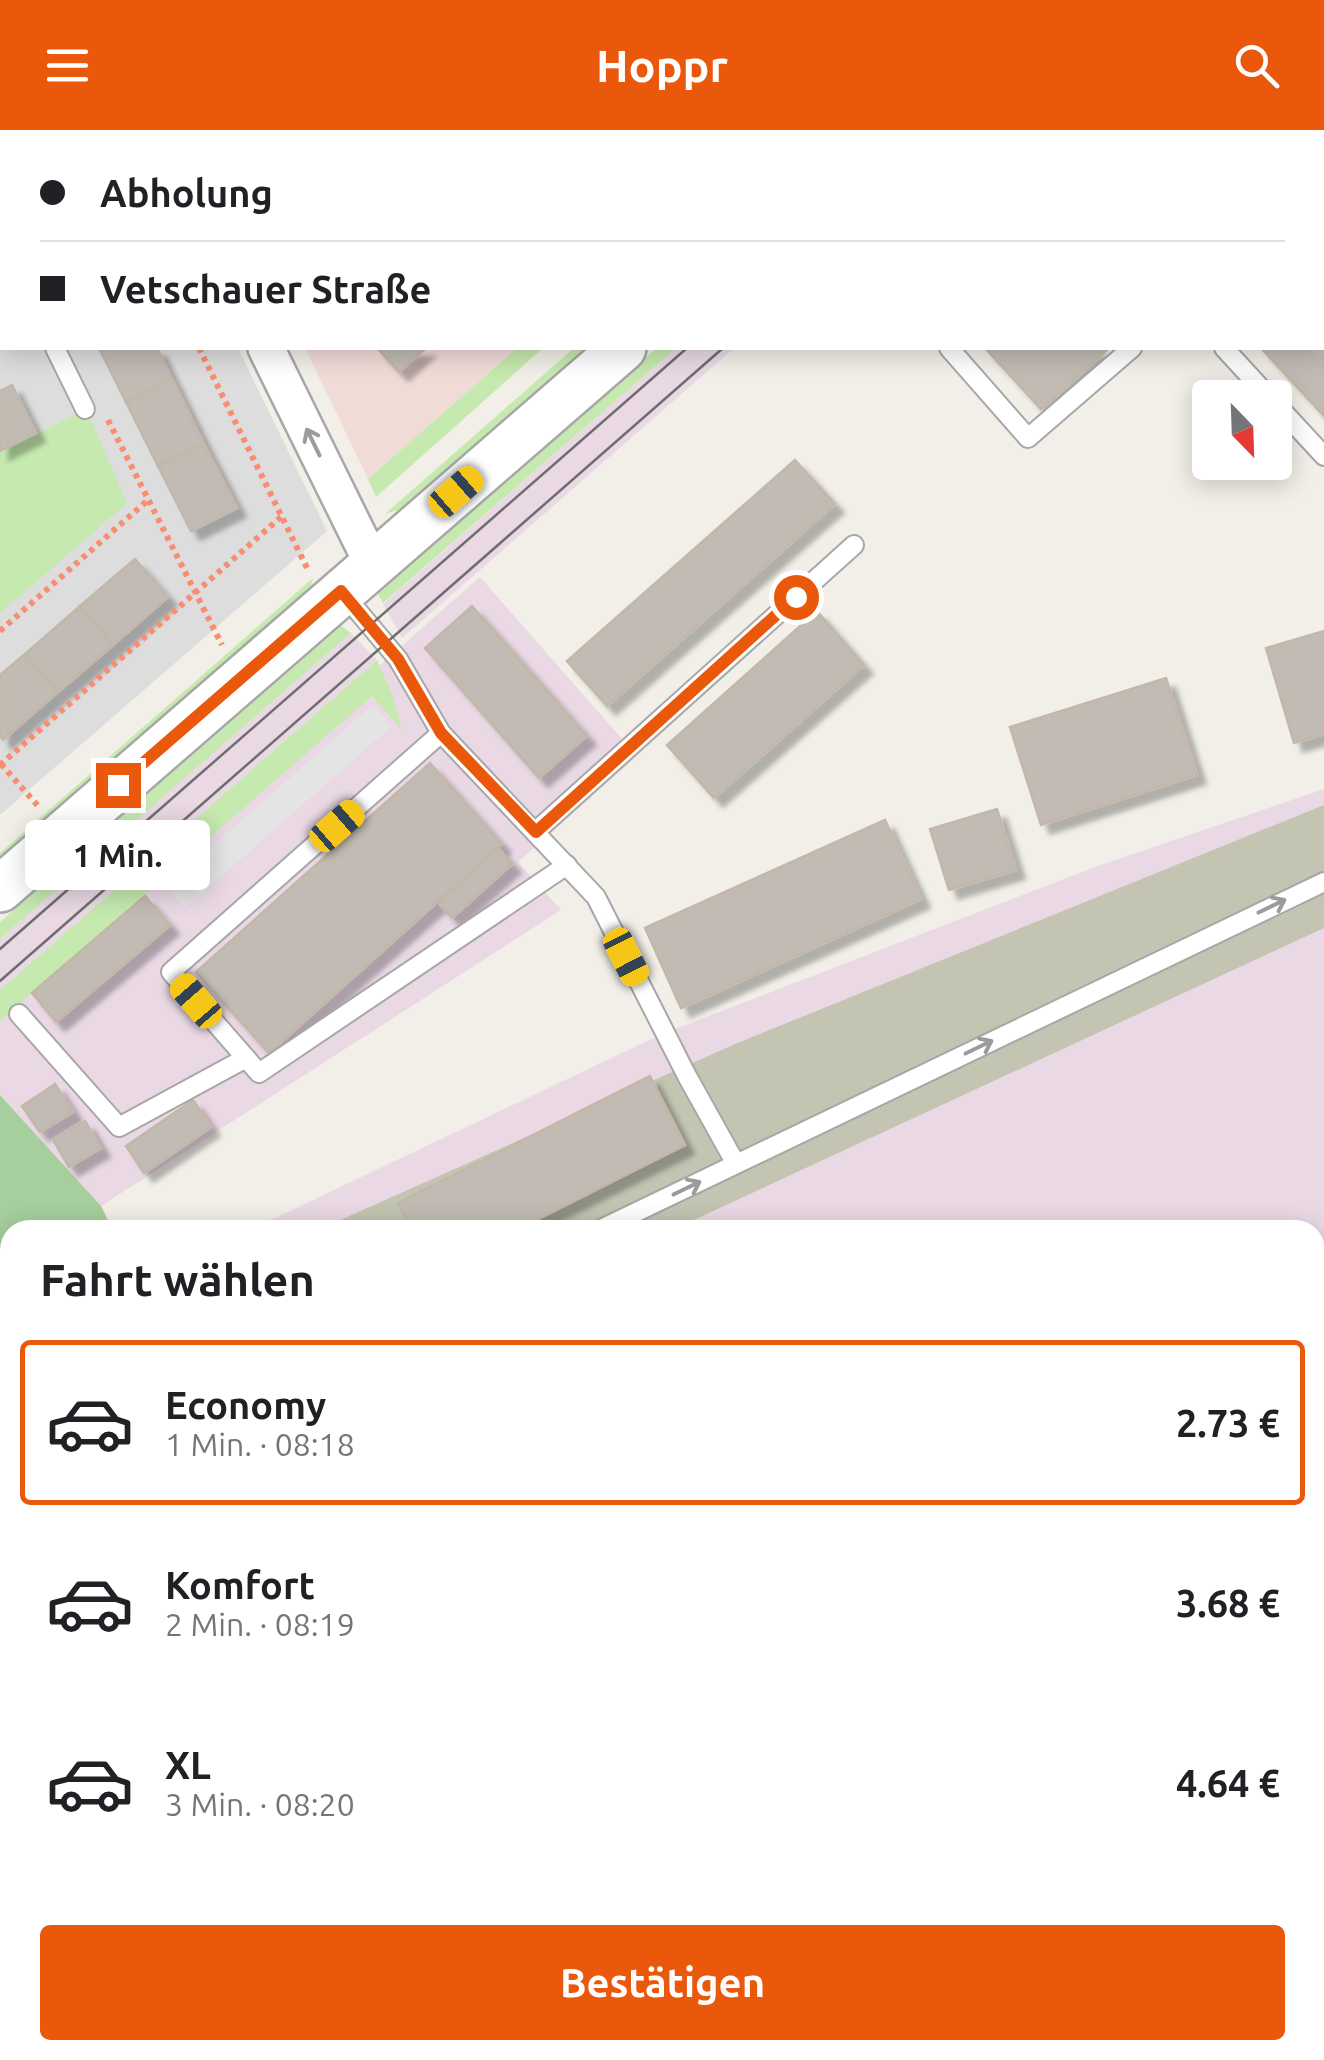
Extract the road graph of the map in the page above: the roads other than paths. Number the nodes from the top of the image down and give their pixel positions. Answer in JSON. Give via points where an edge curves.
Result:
{"nodes":[{"id":1,"x":57,"y":350,"type":"edge"},
{"id":2,"x":267,"y":350,"type":"edge"},
{"id":3,"x":620,"y":350,"type":"edge"},
{"id":4,"x":951,"y":350,"type":"edge"},
{"id":5,"x":1130,"y":350,"type":"edge"},
{"id":6,"x":1226,"y":350,"type":"edge"},
{"id":7,"x":1254,"y":380,"type":"edge"},
{"id":8,"x":86,"y":409,"type":"dead end"},
{"id":9,"x":1292,"y":422,"type":"edge"},
{"id":10,"x":1324,"y":456,"type":"edge"},
{"id":11,"x":854,"y":544,"type":"dead end"},
{"id":12,"x":344,"y":564,"type":"junction"},
{"id":13,"x":441,"y":733,"type":"junction"},
{"id":14,"x":536,"y":832,"type":"junction"},
{"id":15,"x":567,"y":865,"type":"junction"},
{"id":16,"x":1324,"y":882,"type":"edge"},
{"id":17,"x":0,"y":889,"type":"edge"},
{"id":18,"x":19,"y":1014,"type":"dead end"},
{"id":19,"x":246,"y":1058,"type":"junction"},
{"id":20,"x":736,"y":1164,"type":"junction"},
{"id":21,"x":620,"y":1220,"type":"edge"}],
"edges":[{"from":1,"to":8,"type":"lane"},
{"from":12,"to":2,"type":"street","one_way":true},
{"from":3,"to":12,"type":"street"},
{"from":4,"to":5,"type":"lane","via":[[1028,438]]},
{"from":6,"to":7,"type":"lane"},
{"from":9,"to":10,"type":"lane"},
{"from":11,"to":14,"type":"lane"},
{"from":12,"to":13,"type":"lane"},
{"from":12,"to":17,"type":"street"},
{"from":13,"to":14,"type":"lane"},
{"from":13,"to":19,"type":"lane","via":[[171,972]]},
{"from":14,"to":15,"type":"lane"},
{"from":15,"to":19,"type":"lane","via":[[259,1073]]},
{"from":15,"to":20,"type":"lane","via":[[596,897]]},
{"from":20,"to":16,"type":"lane","one_way":true},
{"from":18,"to":19,"type":"lane","via":[[120,1127]]},
{"from":21,"to":20,"type":"lane","one_way":true}]}
